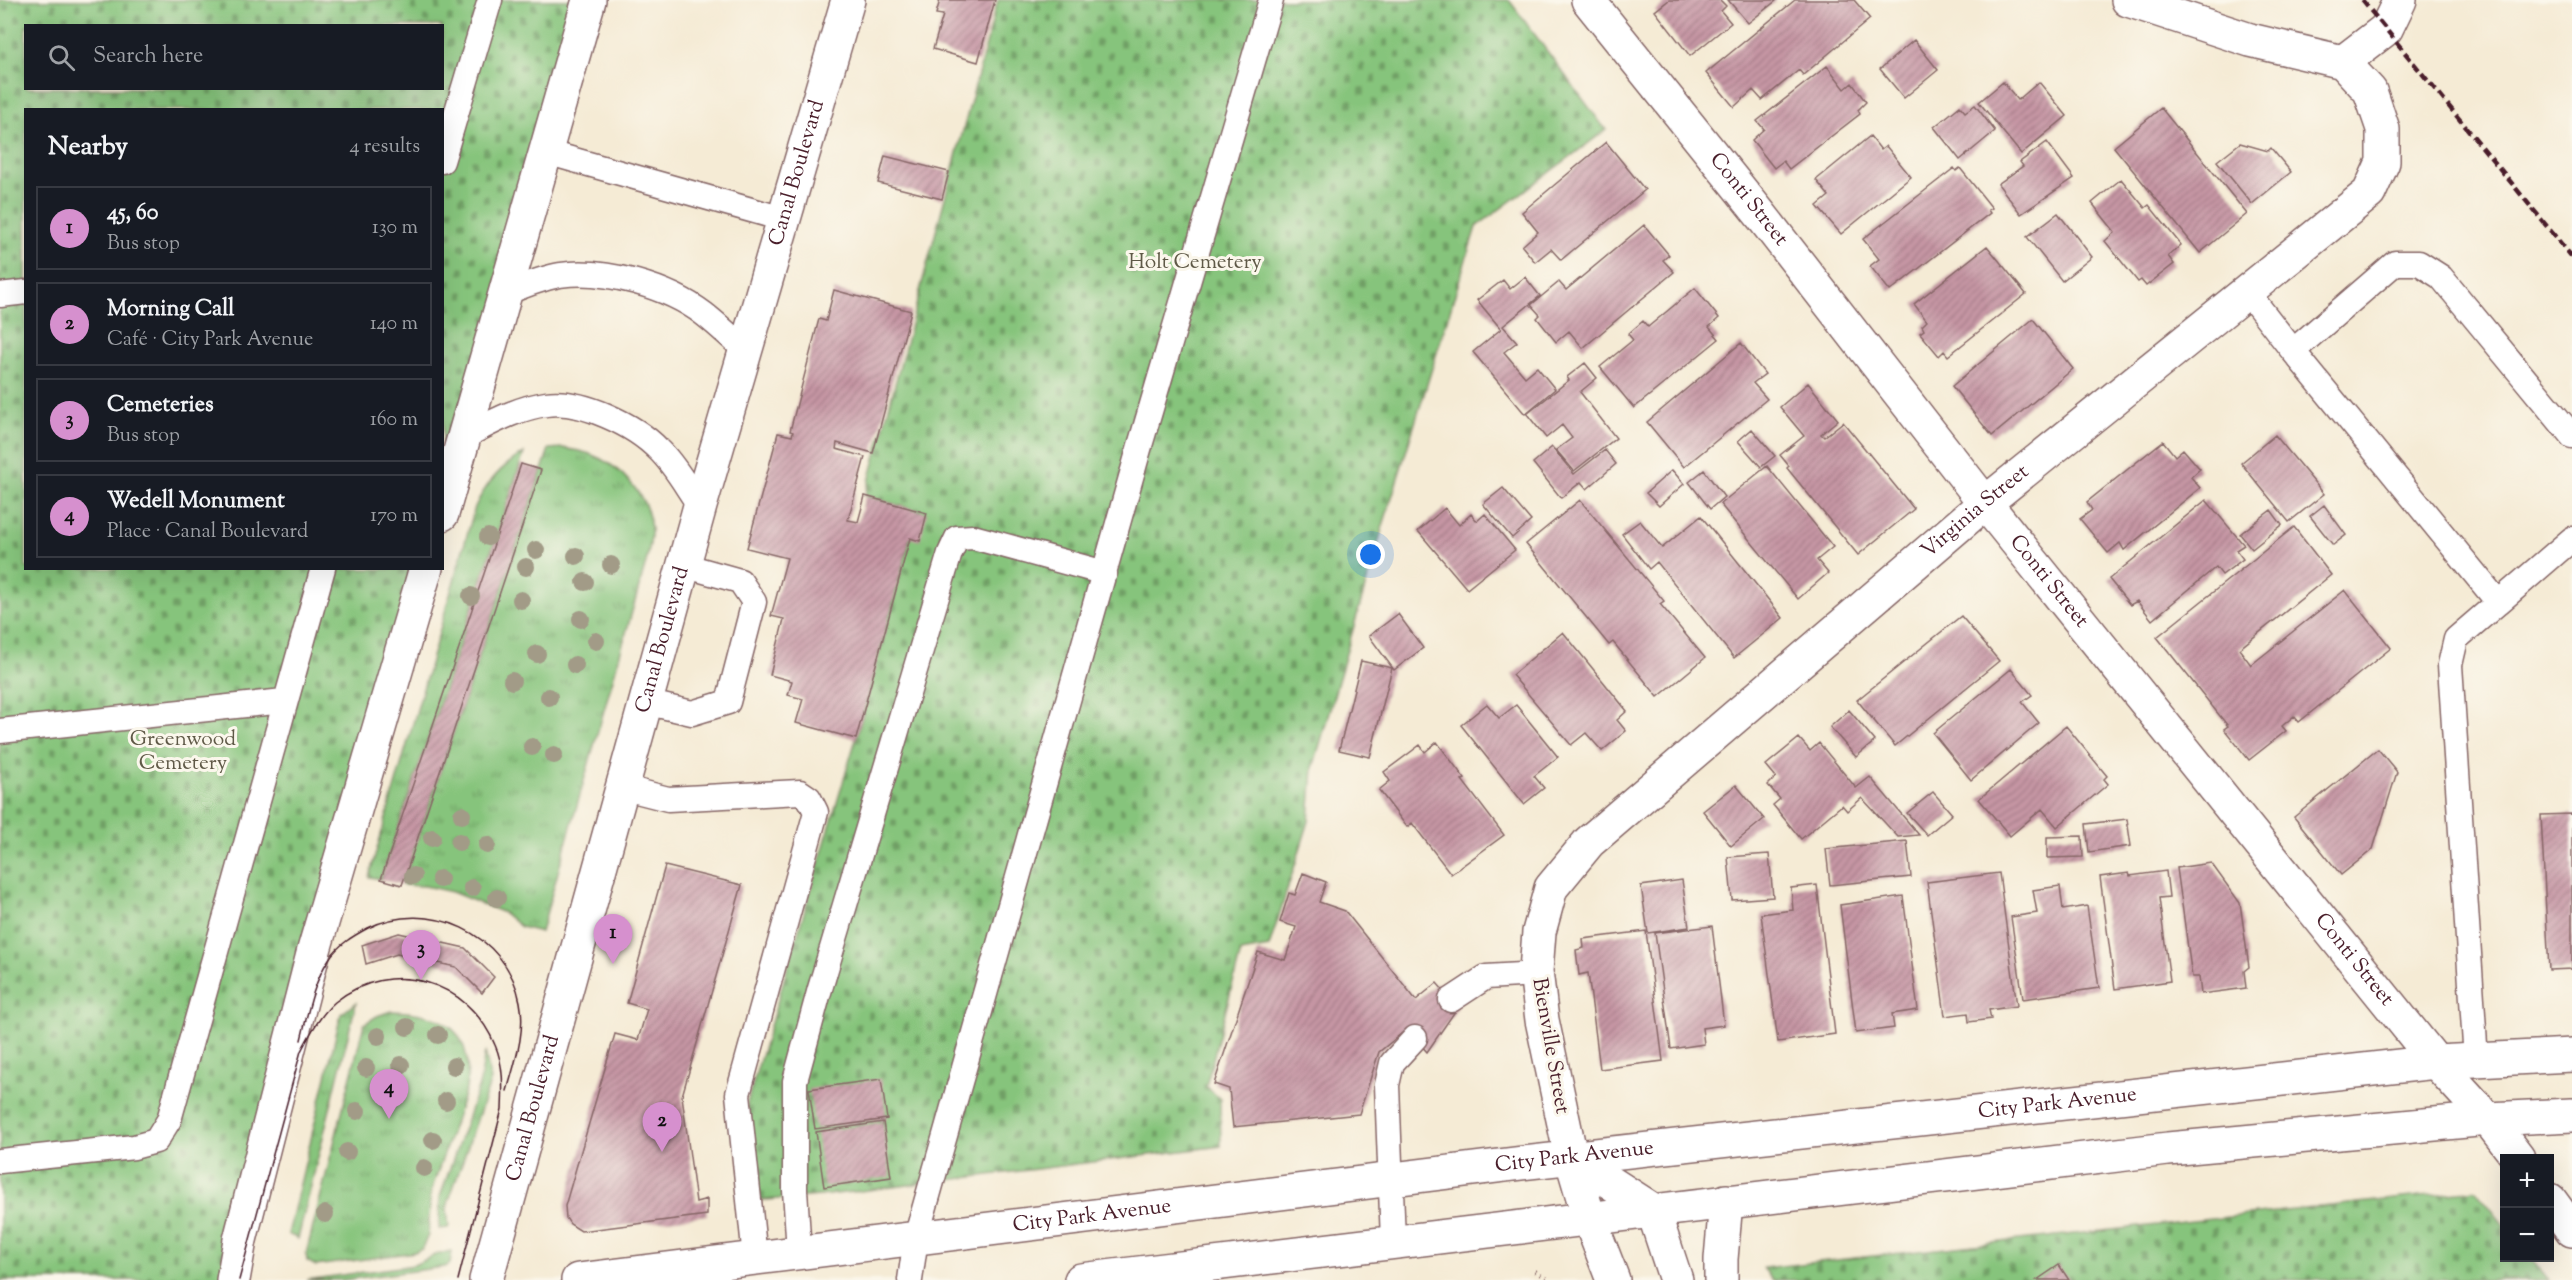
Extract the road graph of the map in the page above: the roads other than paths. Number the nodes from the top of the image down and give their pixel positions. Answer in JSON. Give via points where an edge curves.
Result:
{"nodes":[{"id":1,"x":489,"y":0,"type":"edge"},
{"id":2,"x":589,"y":0,"type":"edge"},
{"id":3,"x":848,"y":0,"type":"edge"},
{"id":4,"x":1271,"y":0,"type":"edge"},
{"id":5,"x":1588,"y":0,"type":"edge"},
{"id":6,"x":2128,"y":0,"type":"edge"},
{"id":7,"x":2400,"y":0,"type":"edge"},
{"id":8,"x":2343,"y":62,"type":"junction"},
{"id":9,"x":546,"y":152,"type":"junction"},
{"id":10,"x":444,"y":154,"type":"edge"},
{"id":11,"x":783,"y":219,"type":"junction"},
{"id":12,"x":24,"y":292,"type":"edge"},
{"id":13,"x":507,"y":292,"type":"junction"},
{"id":14,"x":2247,"y":292,"type":"junction"},
{"id":15,"x":0,"y":295,"type":"edge"},
{"id":16,"x":745,"y":350,"type":"junction"},
{"id":17,"x":2293,"y":351,"type":"junction"},
{"id":18,"x":465,"y":436,"type":"junction"},
{"id":19,"x":2572,"y":436,"type":"edge"},
{"id":20,"x":1985,"y":503,"type":"junction"},
{"id":21,"x":700,"y":506,"type":"junction"},
{"id":22,"x":444,"y":507,"type":"edge"},
{"id":23,"x":2572,"y":539,"type":"edge"},
{"id":24,"x":683,"y":565,"type":"junction"},
{"id":25,"x":322,"y":570,"type":"edge"},
{"id":26,"x":425,"y":570,"type":"edge"},
{"id":27,"x":1105,"y":573,"type":"junction"},
{"id":28,"x":2498,"y":602,"type":"junction"},
{"id":29,"x":284,"y":700,"type":"junction"},
{"id":30,"x":645,"y":702,"type":"junction"},
{"id":31,"x":0,"y":730,"type":"edge"},
{"id":32,"x":621,"y":787,"type":"junction"},
{"id":33,"x":1589,"y":842,"type":"joint"},
{"id":34,"x":1537,"y":974,"type":"junction"},
{"id":35,"x":1451,"y":1000,"type":"dead end"},
{"id":36,"x":1415,"y":1038,"type":"dead end"},
{"id":37,"x":2572,"y":1055,"type":"edge"},
{"id":38,"x":2476,"y":1060,"type":"junction"},
{"id":39,"x":2436,"y":1062,"type":"junction"},
{"id":40,"x":2572,"y":1115,"type":"edge"},
{"id":41,"x":2488,"y":1119,"type":"junction"},
{"id":42,"x":2515,"y":1154,"type":"edge"},
{"id":43,"x":1571,"y":1158,"type":"junction"},
{"id":44,"x":0,"y":1161,"type":"edge"},
{"id":45,"x":1390,"y":1180,"type":"junction"},
{"id":46,"x":1726,"y":1201,"type":"junction"},
{"id":47,"x":2554,"y":1205,"type":"edge"},
{"id":48,"x":1653,"y":1210,"type":"junction"},
{"id":49,"x":1589,"y":1218,"type":"junction"},
{"id":50,"x":2572,"y":1230,"type":"edge"},
{"id":51,"x":916,"y":1238,"type":"junction"},
{"id":52,"x":1393,"y":1241,"type":"junction"},
{"id":53,"x":799,"y":1252,"type":"junction"},
{"id":54,"x":755,"y":1258,"type":"junction"},
{"id":55,"x":233,"y":1280,"type":"edge"},
{"id":56,"x":486,"y":1280,"type":"edge"},
{"id":57,"x":578,"y":1280,"type":"edge"},
{"id":58,"x":910,"y":1280,"type":"edge"},
{"id":59,"x":1081,"y":1280,"type":"edge"},
{"id":60,"x":1613,"y":1280,"type":"edge"},
{"id":61,"x":1676,"y":1280,"type":"edge"},
{"id":62,"x":1722,"y":1280,"type":"edge"}],
"edges":[{"from":1,"to":10,"type":"lane"},
{"from":2,"to":9,"type":"main road"},
{"from":3,"to":11,"type":"main road","name":"Canal Boulevard"},
{"from":4,"to":27,"type":"lane"},
{"from":5,"to":20,"type":"main road","name":"Conti Street"},
{"from":6,"to":8,"type":"main road","via":[[2250,40]]},
{"from":7,"to":8,"type":"main road","via":[[2386,29]]},
{"from":8,"to":14,"type":"main road","name":"Virginia Street","via":[[2370,91],[2383,129],[2384,162],[2369,193]]},
{"from":9,"to":11,"type":"lane"},
{"from":9,"to":13,"type":"main road"},
{"from":11,"to":16,"type":"main road","name":"Canal Boulevard"},
{"from":12,"to":15,"type":"lane"},
{"from":13,"to":16,"type":"lane","via":[[560,275],[598,275],[632,281],[674,295],[704,313]]},
{"from":13,"to":18,"type":"main road"},
{"from":14,"to":17,"type":"lane"},
{"from":14,"to":20,"type":"main road","name":"Virginia Street"},
{"from":16,"to":21,"type":"main road","name":"Canal Boulevard"},
{"from":17,"to":19,"type":"lane","via":[[2395,263],[2419,262],[2441,277]]},
{"from":17,"to":28,"type":"lane"},
{"from":18,"to":21,"type":"lane","via":[[512,413],[548,403],[590,409],[625,424],[659,450]]},
{"from":18,"to":22,"type":"main road"},
{"from":20,"to":33,"type":"main road","name":"Virginia Street"},
{"from":20,"to":39,"type":"main road","name":"Conti Street"},
{"from":21,"to":24,"type":"main road","name":"Canal Boulevard"},
{"from":23,"to":28,"type":"lane"},
{"from":24,"to":30,"type":"main road","name":"Canal Boulevard"},
{"from":24,"to":30,"type":"lane","via":[[740,581],[753,602],[728,702],[692,713]]},
{"from":25,"to":29,"type":"lane"},
{"from":26,"to":55,"type":"main road","via":[[314,950]]},
{"from":27,"to":51,"type":"lane"},
{"from":27,"to":53,"type":"lane","via":[[973,537],[957,538],[950,553],[795,1081]]},
{"from":28,"to":38,"type":"lane","via":[[2456,639],[2450,665]]},
{"from":29,"to":31,"type":"lane"},
{"from":29,"to":44,"type":"lane","via":[[169,1120],[156,1142]]},
{"from":30,"to":32,"type":"main road","name":"Canal Boulevard"},
{"from":32,"to":54,"type":"lane","via":[[668,799],[800,792],[809,798],[816,812],[738,1094]]},
{"from":32,"to":56,"type":"main road","name":"Canal Boulevard"},
{"from":33,"to":34,"type":"main road","name":"Bienville Street","via":[[1551,888],[1539,932]]},
{"from":34,"to":35,"type":"lane","via":[[1485,977]]},
{"from":34,"to":43,"type":"main road","name":"Bienville Street","via":[[1542,1020]]},
{"from":36,"to":45,"type":"lane","via":[[1392,1063],[1387,1085]]},
{"from":37,"to":38,"type":"main road","name":"City Park Avenue"},
{"from":38,"to":39,"type":"main road","name":"City Park Avenue"},
{"from":39,"to":41,"type":"main road","name":"Conti Street"},
{"from":39,"to":43,"type":"main road","name":"City Park Avenue"},
{"from":40,"to":41,"type":"main road"},
{"from":41,"to":42,"type":"main road","name":"Conti Street"},
{"from":41,"to":46,"type":"main road","via":[[2168,1149]]},
{"from":43,"to":45,"type":"main road","name":"City Park Avenue"},
{"from":43,"to":48,"type":"main road"},
{"from":43,"to":49,"type":"main road","name":"Bienville Street"},
{"from":45,"to":51,"type":"main road","name":"City Park Avenue"},
{"from":45,"to":52,"type":"lane"},
{"from":46,"to":48,"type":"main road"},
{"from":46,"to":62,"type":"main road","via":[[1720,1259]]},
{"from":47,"to":50,"type":"main road"},
{"from":48,"to":49,"type":"main road"},
{"from":48,"to":61,"type":"main road"},
{"from":49,"to":52,"type":"main road"},
{"from":49,"to":60,"type":"main road","name":"Bienville Street"},
{"from":51,"to":53,"type":"main road","name":"City Park Avenue"},
{"from":51,"to":58,"type":"lane"},
{"from":52,"to":59,"type":"main road"},
{"from":53,"to":54,"type":"main road","name":"City Park Avenue"},
{"from":54,"to":57,"type":"main road","name":"City Park Avenue"}]}
